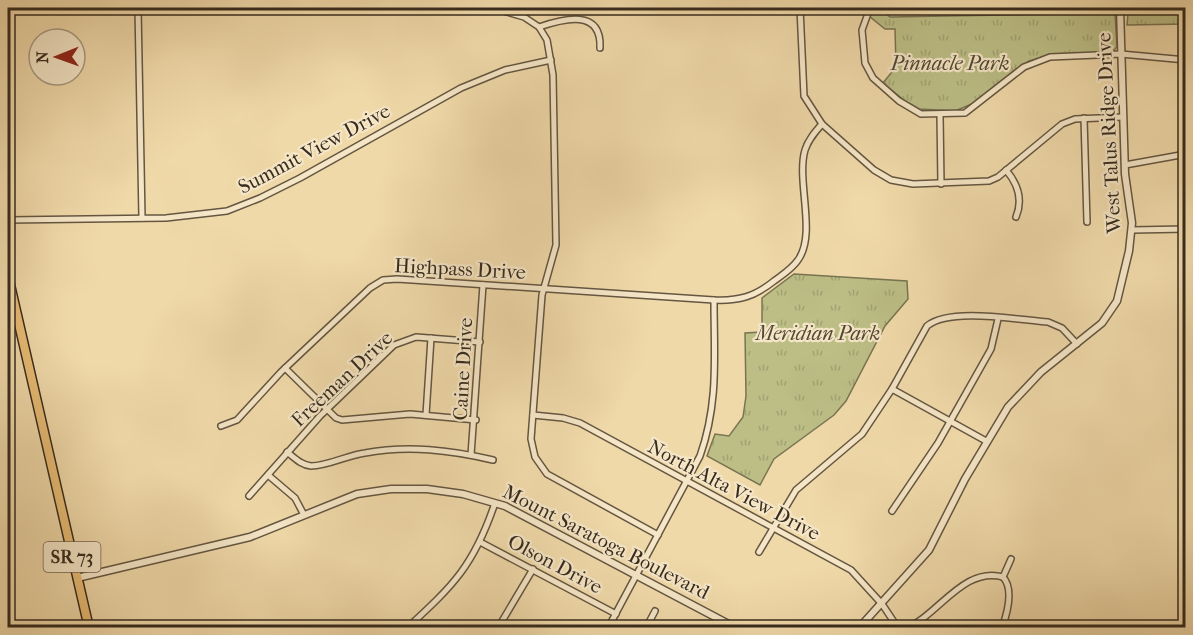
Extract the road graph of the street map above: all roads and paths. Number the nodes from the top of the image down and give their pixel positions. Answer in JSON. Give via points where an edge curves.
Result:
{"nodes":[{"id":1,"x":138,"y":8,"type":"edge"},
{"id":2,"x":239,"y":8,"type":"edge"},
{"id":3,"x":345,"y":8,"type":"edge"},
{"id":4,"x":493,"y":8,"type":"edge"},
{"id":5,"x":800,"y":8,"type":"edge"},
{"id":6,"x":870,"y":8,"type":"edge"},
{"id":7,"x":1120,"y":8,"type":"edge"},
{"id":8,"x":538,"y":27,"type":"junction"},
{"id":9,"x":600,"y":48,"type":"dead end"},
{"id":10,"x":1121,"y":54,"type":"junction"},
{"id":11,"x":551,"y":60,"type":"junction"},
{"id":12,"x":1185,"y":60,"type":"edge"},
{"id":13,"x":940,"y":116,"type":"junction"},
{"id":14,"x":1123,"y":117,"type":"junction"},
{"id":15,"x":1084,"y":118,"type":"junction"},
{"id":16,"x":822,"y":123,"type":"junction"},
{"id":17,"x":1185,"y":154,"type":"edge"},
{"id":18,"x":1125,"y":165,"type":"junction"},
{"id":19,"x":1006,"y":170,"type":"junction"},
{"id":20,"x":941,"y":184,"type":"junction"},
{"id":21,"x":1016,"y":217,"type":"dead end"},
{"id":22,"x":142,"y":219,"type":"junction"},
{"id":23,"x":8,"y":220,"type":"edge"},
{"id":24,"x":1088,"y":222,"type":"dead end"},
{"id":25,"x":1185,"y":229,"type":"edge"},
{"id":26,"x":1132,"y":230,"type":"junction"},
{"id":27,"x":8,"y":276,"type":"edge"},
{"id":28,"x":483,"y":285,"type":"junction"},
{"id":29,"x":543,"y":288,"type":"junction"},
{"id":30,"x":714,"y":300,"type":"junction"},
{"id":31,"x":998,"y":319,"type":"junction"},
{"id":32,"x":431,"y":338,"type":"junction"},
{"id":33,"x":480,"y":342,"type":"junction"},
{"id":34,"x":1077,"y":344,"type":"junction"},
{"id":35,"x":285,"y":368,"type":"junction"},
{"id":36,"x":892,"y":389,"type":"junction"},
{"id":37,"x":327,"y":409,"type":"junction"},
{"id":38,"x":426,"y":415,"type":"junction"},
{"id":39,"x":533,"y":415,"type":"junction"},
{"id":40,"x":476,"y":420,"type":"junction"},
{"id":41,"x":951,"y":420,"type":"junction"},
{"id":42,"x":221,"y":426,"type":"dead end"},
{"id":43,"x":986,"y":441,"type":"junction"},
{"id":44,"x":287,"y":453,"type":"junction"},
{"id":45,"x":471,"y":455,"type":"junction"},
{"id":46,"x":493,"y":460,"type":"dead end"},
{"id":47,"x":268,"y":475,"type":"junction"},
{"id":48,"x":687,"y":481,"type":"junction"},
{"id":49,"x":249,"y":496,"type":"dead end"},
{"id":50,"x":495,"y":502,"type":"junction"},
{"id":51,"x":892,"y":511,"type":"dead end"},
{"id":52,"x":304,"y":515,"type":"junction"},
{"id":53,"x":773,"y":527,"type":"junction"},
{"id":54,"x":658,"y":535,"type":"junction"},
{"id":55,"x":480,"y":542,"type":"junction"},
{"id":56,"x":759,"y":552,"type":"dead end"},
{"id":57,"x":1011,"y":559,"type":"dead end"},
{"id":58,"x":533,"y":568,"type":"junction"},
{"id":59,"x":636,"y":575,"type":"junction"},
{"id":60,"x":1003,"y":577,"type":"junction"},
{"id":61,"x":77,"y":578,"type":"junction"},
{"id":62,"x":882,"y":604,"type":"junction"},
{"id":63,"x":655,"y":610,"type":"dead end"},
{"id":64,"x":616,"y":614,"type":"junction"},
{"id":65,"x":89,"y":627,"type":"edge"},
{"id":66,"x":407,"y":627,"type":"edge"},
{"id":67,"x":498,"y":627,"type":"edge"},
{"id":68,"x":608,"y":627,"type":"edge"},
{"id":69,"x":646,"y":627,"type":"edge"},
{"id":70,"x":736,"y":627,"type":"edge"},
{"id":71,"x":860,"y":627,"type":"edge"},
{"id":72,"x":898,"y":627,"type":"edge"},
{"id":73,"x":906,"y":627,"type":"edge"},
{"id":74,"x":1002,"y":627,"type":"edge"}],
"edges":[{"from":1,"to":22,"type":"street"},
{"from":2,"to":3,"type":"street"},
{"from":4,"to":8,"type":"street","via":[[524,17]]},
{"from":5,"to":16,"type":"street","via":[[804,96]]},
{"from":6,"to":13,"type":"street","via":[[864,20],[862,41],[868,71],[909,108]]},
{"from":7,"to":10,"type":"street","name":"West Talus Ridge Drive"},
{"from":8,"to":9,"type":"street","via":[[582,19],[595,26],[601,37]]},
{"from":8,"to":11,"type":"street","via":[[547,40]]},
{"from":10,"to":12,"type":"street"},
{"from":10,"to":13,"type":"street","via":[[1041,60],[1024,67],[973,109]]},
{"from":10,"to":14,"type":"street","name":"West Talus Ridge Drive"},
{"from":11,"to":22,"type":"street","name":"Summit View Drive","via":[[505,70],[461,88],[260,198],[197,216]]},
{"from":11,"to":29,"type":"street","via":[[556,245]]},
{"from":13,"to":20,"type":"street"},
{"from":14,"to":15,"type":"street"},
{"from":14,"to":18,"type":"street","name":"West Talus Ridge Drive"},
{"from":15,"to":19,"type":"street","via":[[1062,124]]},
{"from":15,"to":24,"type":"street"},
{"from":16,"to":20,"type":"street","via":[[874,170],[891,180]]},
{"from":16,"to":30,"type":"street","name":"Highpass Drive","via":[[805,150],[804,245],[799,259],[757,294],[745,299]]},
{"from":17,"to":18,"type":"street"},
{"from":18,"to":26,"type":"street","name":"West Talus Ridge Drive"},
{"from":19,"to":20,"type":"street","via":[[989,181]]},
{"from":19,"to":21,"type":"street","via":[[1017,186]]},
{"from":22,"to":23,"type":"street","name":"Summit View Drive"},
{"from":25,"to":26,"type":"street"},
{"from":26,"to":34,"type":"street","name":"West Talus Ridge Drive","via":[[1117,301],[1102,323]]},
{"from":27,"to":61,"type":"highway","number":"SR 73"},
{"from":28,"to":29,"type":"street","name":"Highpass Drive"},
{"from":28,"to":33,"type":"street","name":"Caine Drive"},
{"from":28,"to":35,"type":"street","name":"Highpass Drive","via":[[392,279],[378,282]]},
{"from":29,"to":30,"type":"street","name":"Highpass Drive"},
{"from":29,"to":39,"type":"street"},
{"from":30,"to":48,"type":"street","via":[[714,406],[700,456]]},
{"from":31,"to":34,"type":"street","via":[[1048,322],[1062,328]]},
{"from":31,"to":36,"type":"street","via":[[935,318]]},
{"from":31,"to":41,"type":"street","via":[[991,349]]},
{"from":32,"to":33,"type":"street","name":"Freeman Drive"},
{"from":32,"to":37,"type":"street","name":"Freeman Drive","via":[[411,338],[394,345]]},
{"from":32,"to":38,"type":"street"},
{"from":33,"to":40,"type":"street","name":"Caine Drive"},
{"from":34,"to":43,"type":"street","name":"West Talus Ridge Drive","via":[[1024,389]]},
{"from":35,"to":37,"type":"street"},
{"from":35,"to":42,"type":"street","name":"Highpass Drive","via":[[237,420]]},
{"from":36,"to":41,"type":"street"},
{"from":36,"to":53,"type":"street","via":[[862,434],[796,490]]},
{"from":37,"to":38,"type":"street","via":[[345,421],[385,415]]},
{"from":37,"to":44,"type":"street","name":"Freeman Drive"},
{"from":38,"to":40,"type":"street"},
{"from":39,"to":48,"type":"street","name":"North Alta View Drive","via":[[580,423]]},
{"from":39,"to":54,"type":"street","via":[[533,449],[547,474]]},
{"from":40,"to":45,"type":"street","name":"Caine Drive"},
{"from":41,"to":43,"type":"street"},
{"from":41,"to":51,"type":"street"},
{"from":43,"to":62,"type":"street","name":"West Talus Ridge Drive","via":[[929,550]]},
{"from":44,"to":45,"type":"street","via":[[312,466],[393,449]]},
{"from":44,"to":47,"type":"street","name":"Freeman Drive"},
{"from":45,"to":46,"type":"street"},
{"from":47,"to":49,"type":"street","name":"Freeman Drive"},
{"from":47,"to":52,"type":"street","via":[[293,496]]},
{"from":48,"to":53,"type":"street","name":"North Alta View Drive"},
{"from":48,"to":54,"type":"street"},
{"from":50,"to":52,"type":"street","name":"Mount Saratoga Boulevard","via":[[438,490],[391,489],[346,497]]},
{"from":50,"to":55,"type":"street"},
{"from":50,"to":59,"type":"street","name":"Mount Saratoga Boulevard"},
{"from":52,"to":61,"type":"street","name":"Mount Saratoga Boulevard","via":[[249,537]]},
{"from":53,"to":56,"type":"street"},
{"from":53,"to":62,"type":"street","name":"North Alta View Drive","via":[[851,570]]},
{"from":54,"to":59,"type":"street"},
{"from":55,"to":58,"type":"street","name":"Olson Drive"},
{"from":55,"to":66,"type":"street","via":[[450,589]]},
{"from":57,"to":60,"type":"street"},
{"from":58,"to":64,"type":"street","name":"Olson Drive"},
{"from":58,"to":67,"type":"street"},
{"from":59,"to":64,"type":"street"},
{"from":59,"to":70,"type":"street","name":"Mount Saratoga Boulevard"},
{"from":60,"to":73,"type":"street","via":[[986,577],[963,585],[924,618]]},
{"from":60,"to":74,"type":"street","via":[[1008,601]]},
{"from":61,"to":65,"type":"highway","number":"SR 73"},
{"from":62,"to":71,"type":"street","name":"West Talus Ridge Drive"},
{"from":62,"to":72,"type":"street","name":"North Alta View Drive"},
{"from":63,"to":69,"type":"street"},
{"from":64,"to":68,"type":"street"}]}
